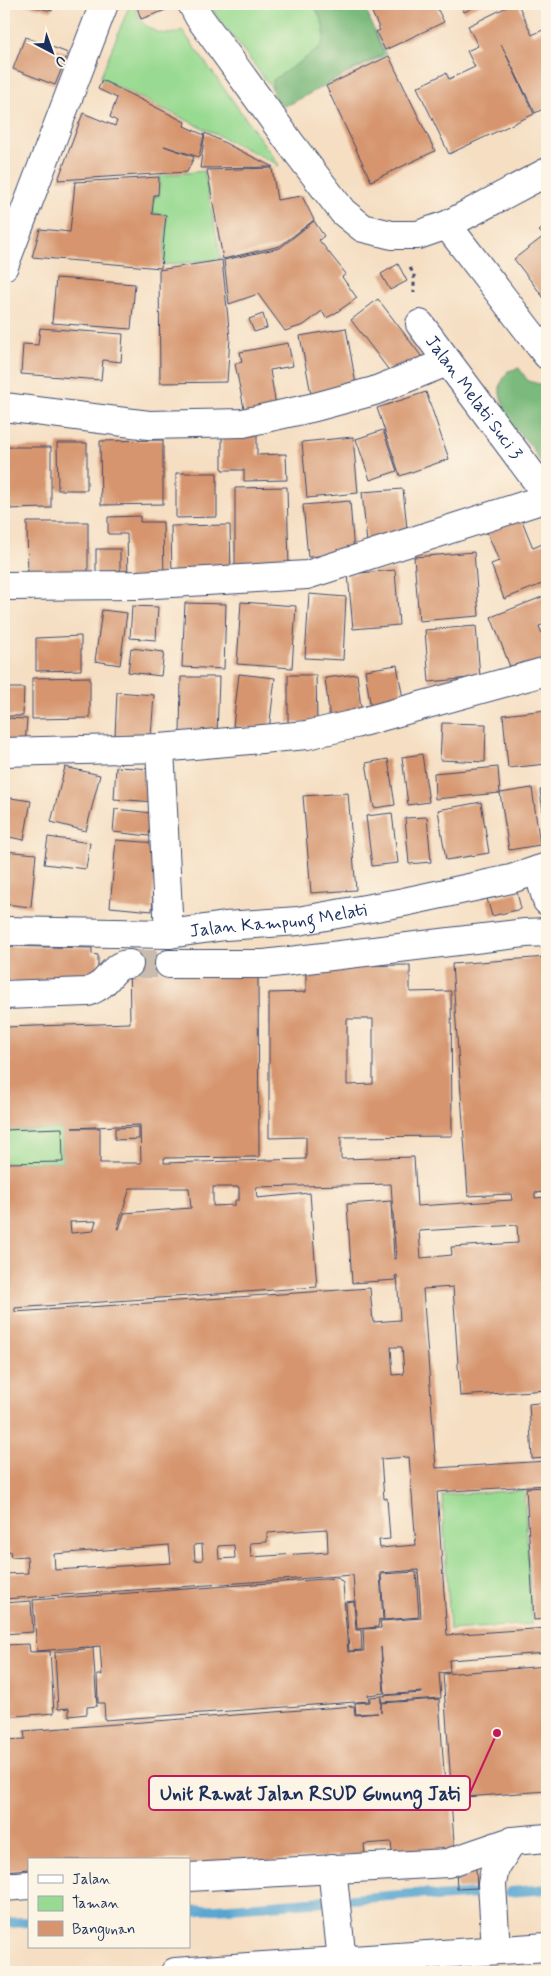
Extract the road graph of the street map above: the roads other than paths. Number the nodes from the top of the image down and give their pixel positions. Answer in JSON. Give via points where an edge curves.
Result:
{"nodes":[{"id":1,"x":104,"y":4,"type":"edge"},
{"id":2,"x":192,"y":4,"type":"edge"},
{"id":3,"x":547,"y":172,"type":"edge"},
{"id":4,"x":448,"y":225,"type":"junction"},
{"id":5,"x":4,"y":266,"type":"edge"},
{"id":6,"x":420,"y":324,"type":"road end"},
{"id":7,"x":547,"y":355,"type":"edge"},
{"id":8,"x":447,"y":362,"type":"junction"},
{"id":9,"x":4,"y":407,"type":"edge"},
{"id":10,"x":545,"y":489,"type":"edge"},
{"id":11,"x":4,"y":586,"type":"edge"},
{"id":12,"x":547,"y":671,"type":"edge"},
{"id":13,"x":160,"y":748,"type":"junction"},
{"id":14,"x":4,"y":752,"type":"edge"},
{"id":15,"x":543,"y":869,"type":"edge"},
{"id":16,"x":547,"y":901,"type":"edge"},
{"id":17,"x":4,"y":932,"type":"edge"},
{"id":18,"x":547,"y":932,"type":"edge"},
{"id":19,"x":169,"y":934,"type":"junction"},
{"id":20,"x":129,"y":964,"type":"tunnel mouth"},
{"id":21,"x":169,"y":964,"type":"tunnel mouth"},
{"id":22,"x":4,"y":995,"type":"edge"},
{"id":23,"x":547,"y":1838,"type":"edge"},
{"id":24,"x":512,"y":1841,"type":"junction"},
{"id":25,"x":332,"y":1868,"type":"junction"},
{"id":26,"x":190,"y":1876,"type":"edge"},
{"id":27,"x":28,"y":1885,"type":"edge"},
{"id":28,"x":4,"y":1887,"type":"edge"},
{"id":29,"x":547,"y":1947,"type":"edge"},
{"id":30,"x":496,"y":1950,"type":"junction"},
{"id":31,"x":342,"y":1961,"type":"junction"},
{"id":32,"x":238,"y":1970,"type":"edge"},
{"id":33,"x":175,"y":1972,"type":"edge"}],
"edges":[{"from":1,"to":5,"type":"street"},
{"from":2,"to":4,"type":"street","via":[[291,144],[352,221],[363,228],[392,235],[418,234]]},
{"from":3,"to":4,"type":"street"},
{"from":4,"to":7,"type":"street"},
{"from":6,"to":8,"type":"street","name":"Jalan Melati Suci 3"},
{"from":8,"to":9,"type":"street","via":[[374,390],[243,423],[149,425]]},
{"from":8,"to":10,"type":"street","name":"Jalan Melati Suci 3"},
{"from":10,"to":11,"type":"street","via":[[307,575],[138,585]]},
{"from":12,"to":13,"type":"street","via":[[364,722],[307,734]]},
{"from":13,"to":14,"type":"street"},
{"from":13,"to":19,"type":"street"},
{"from":15,"to":16,"type":"street"},
{"from":15,"to":19,"type":"street","name":"Jalan Kampung Melati","via":[[396,904],[298,921]]},
{"from":17,"to":19,"type":"street","name":"Jalan Kampung Melati"},
{"from":18,"to":21,"type":"street","via":[[264,964]]},
{"from":20,"to":22,"type":"street","via":[[123,964],[99,987],[88,992]]},
{"from":23,"to":24,"type":"street"},
{"from":24,"to":25,"type":"street","via":[[448,1862]]},
{"from":24,"to":30,"type":"street","via":[[495,1868],[492,1884]]},
{"from":25,"to":26,"type":"street"},
{"from":25,"to":31,"type":"street"},
{"from":27,"to":28,"type":"street"},
{"from":29,"to":30,"type":"street"},
{"from":30,"to":31,"type":"street"},
{"from":31,"to":32,"type":"street"},
{"from":32,"to":33,"type":"street"}]}
